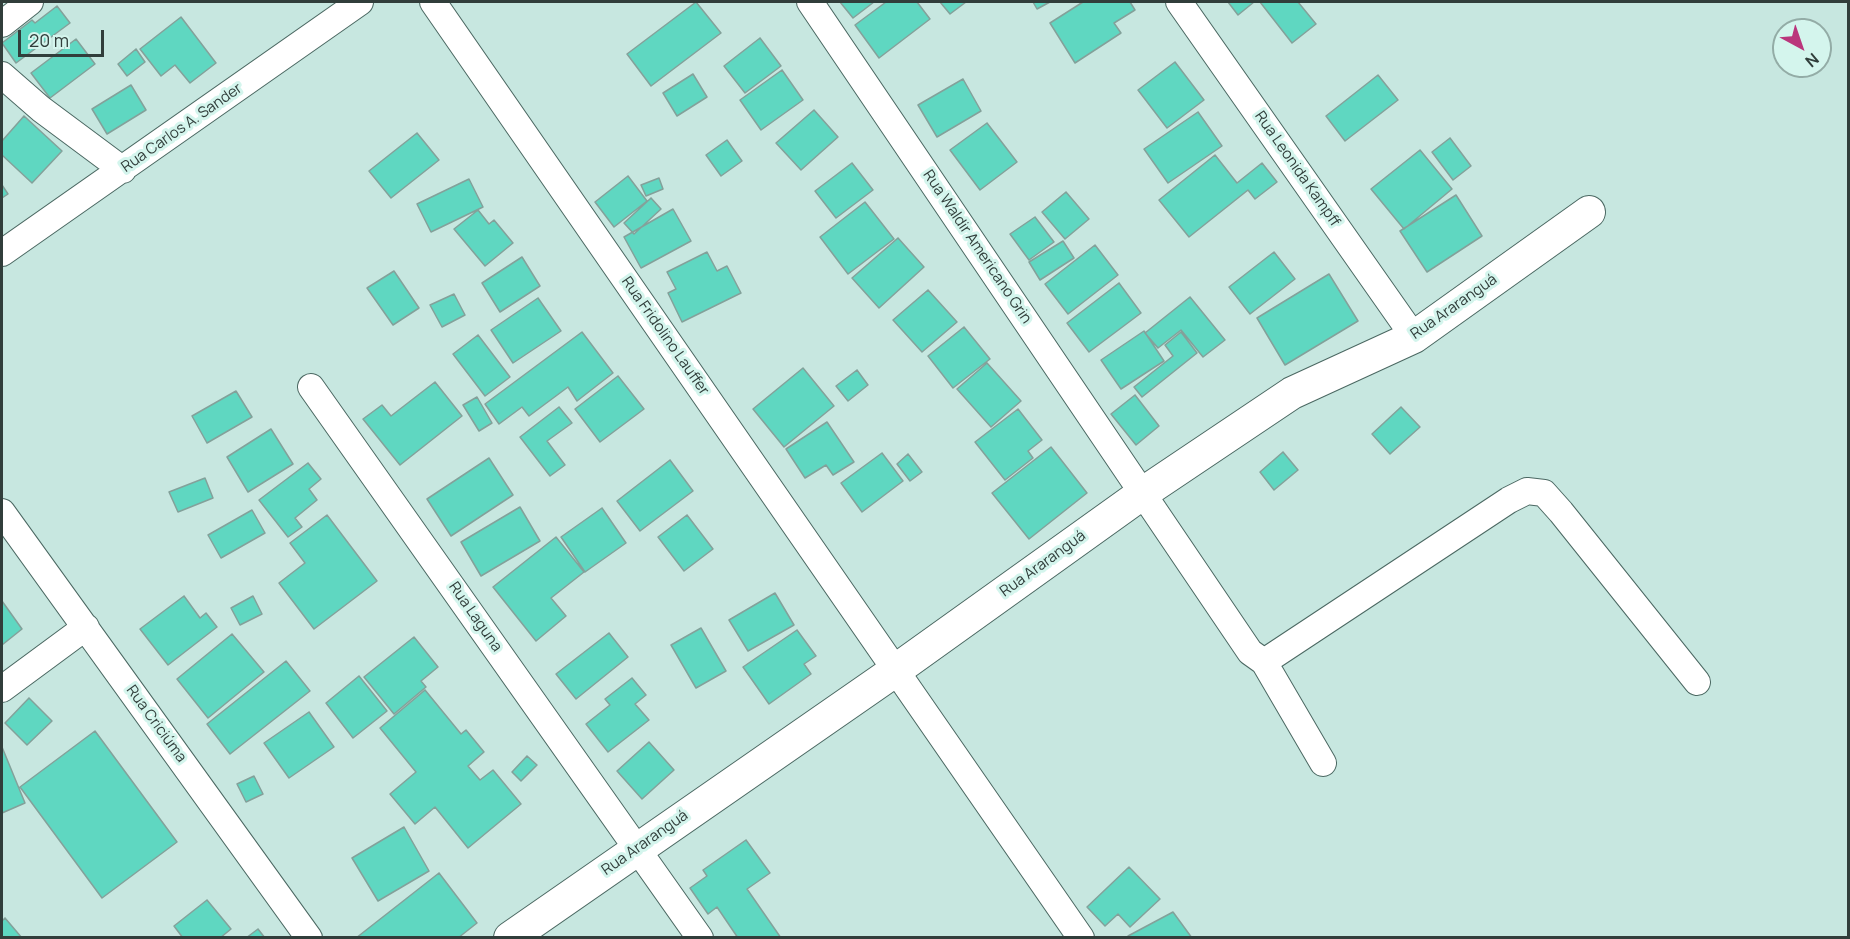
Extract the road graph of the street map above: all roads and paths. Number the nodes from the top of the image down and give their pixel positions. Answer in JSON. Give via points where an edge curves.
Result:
{"nodes":[{"id":1,"x":30,"y":2,"type":"edge"},
{"id":2,"x":360,"y":2,"type":"edge"},
{"id":3,"x":433,"y":2,"type":"edge"},
{"id":4,"x":810,"y":2,"type":"edge"},
{"id":5,"x":1179,"y":2,"type":"edge"},
{"id":6,"x":2,"y":24,"type":"edge"},
{"id":7,"x":2,"y":75,"type":"edge"},
{"id":8,"x":123,"y":170,"type":"junction"},
{"id":9,"x":1589,"y":212,"type":"dead end"},
{"id":10,"x":2,"y":253,"type":"edge"},
{"id":11,"x":1414,"y":337,"type":"junction"},
{"id":12,"x":311,"y":387,"type":"dead end"},
{"id":13,"x":1143,"y":493,"type":"junction"},
{"id":14,"x":2,"y":512,"type":"edge"},
{"id":15,"x":86,"y":627,"type":"junction"},
{"id":16,"x":1264,"y":662,"type":"junction"},
{"id":17,"x":896,"y":670,"type":"junction"},
{"id":18,"x":1697,"y":682,"type":"dead end"},
{"id":19,"x":2,"y":689,"type":"edge"},
{"id":20,"x":1323,"y":763,"type":"dead end"},
{"id":21,"x":638,"y":848,"type":"junction"},
{"id":22,"x":309,"y":938,"type":"edge"},
{"id":23,"x":510,"y":938,"type":"edge"},
{"id":24,"x":700,"y":938,"type":"edge"},
{"id":25,"x":1081,"y":938,"type":"edge"}],
"edges":[{"from":1,"to":6,"type":"street"},
{"from":2,"to":8,"type":"street","name":"Rua Carlos A. Sander"},
{"from":3,"to":17,"type":"street","name":"Rua Fridolino Lauffer"},
{"from":4,"to":13,"type":"street","name":"Rua Waldir Americano Grin"},
{"from":5,"to":11,"type":"street","name":"Rua Leonida Kampff"},
{"from":7,"to":8,"type":"street"},
{"from":8,"to":10,"type":"street","name":"Rua Carlos A. Sander"},
{"from":9,"to":11,"type":"street","name":"Rua Araranguá"},
{"from":11,"to":13,"type":"street","name":"Rua Araranguá","via":[[1292,393]]},
{"from":12,"to":21,"type":"street","name":"Rua Laguna"},
{"from":13,"to":16,"type":"street","name":"Rua Waldir Americano Grin","via":[[1250,652]]},
{"from":13,"to":17,"type":"street","name":"Rua Araranguá"},
{"from":14,"to":15,"type":"street","name":"Rua Criciúma"},
{"from":15,"to":19,"type":"street"},
{"from":15,"to":22,"type":"street","name":"Rua Criciúma"},
{"from":16,"to":18,"type":"street","via":[[1527,491],[1544,493],[1561,512]]},
{"from":16,"to":20,"type":"street","name":"Rua Waldir Americano Grin"},
{"from":17,"to":21,"type":"street","name":"Rua Araranguá"},
{"from":17,"to":25,"type":"street","name":"Rua Fridolino Lauffer"},
{"from":21,"to":23,"type":"street","name":"Rua Araranguá"},
{"from":21,"to":24,"type":"street","name":"Rua Laguna"}]}
